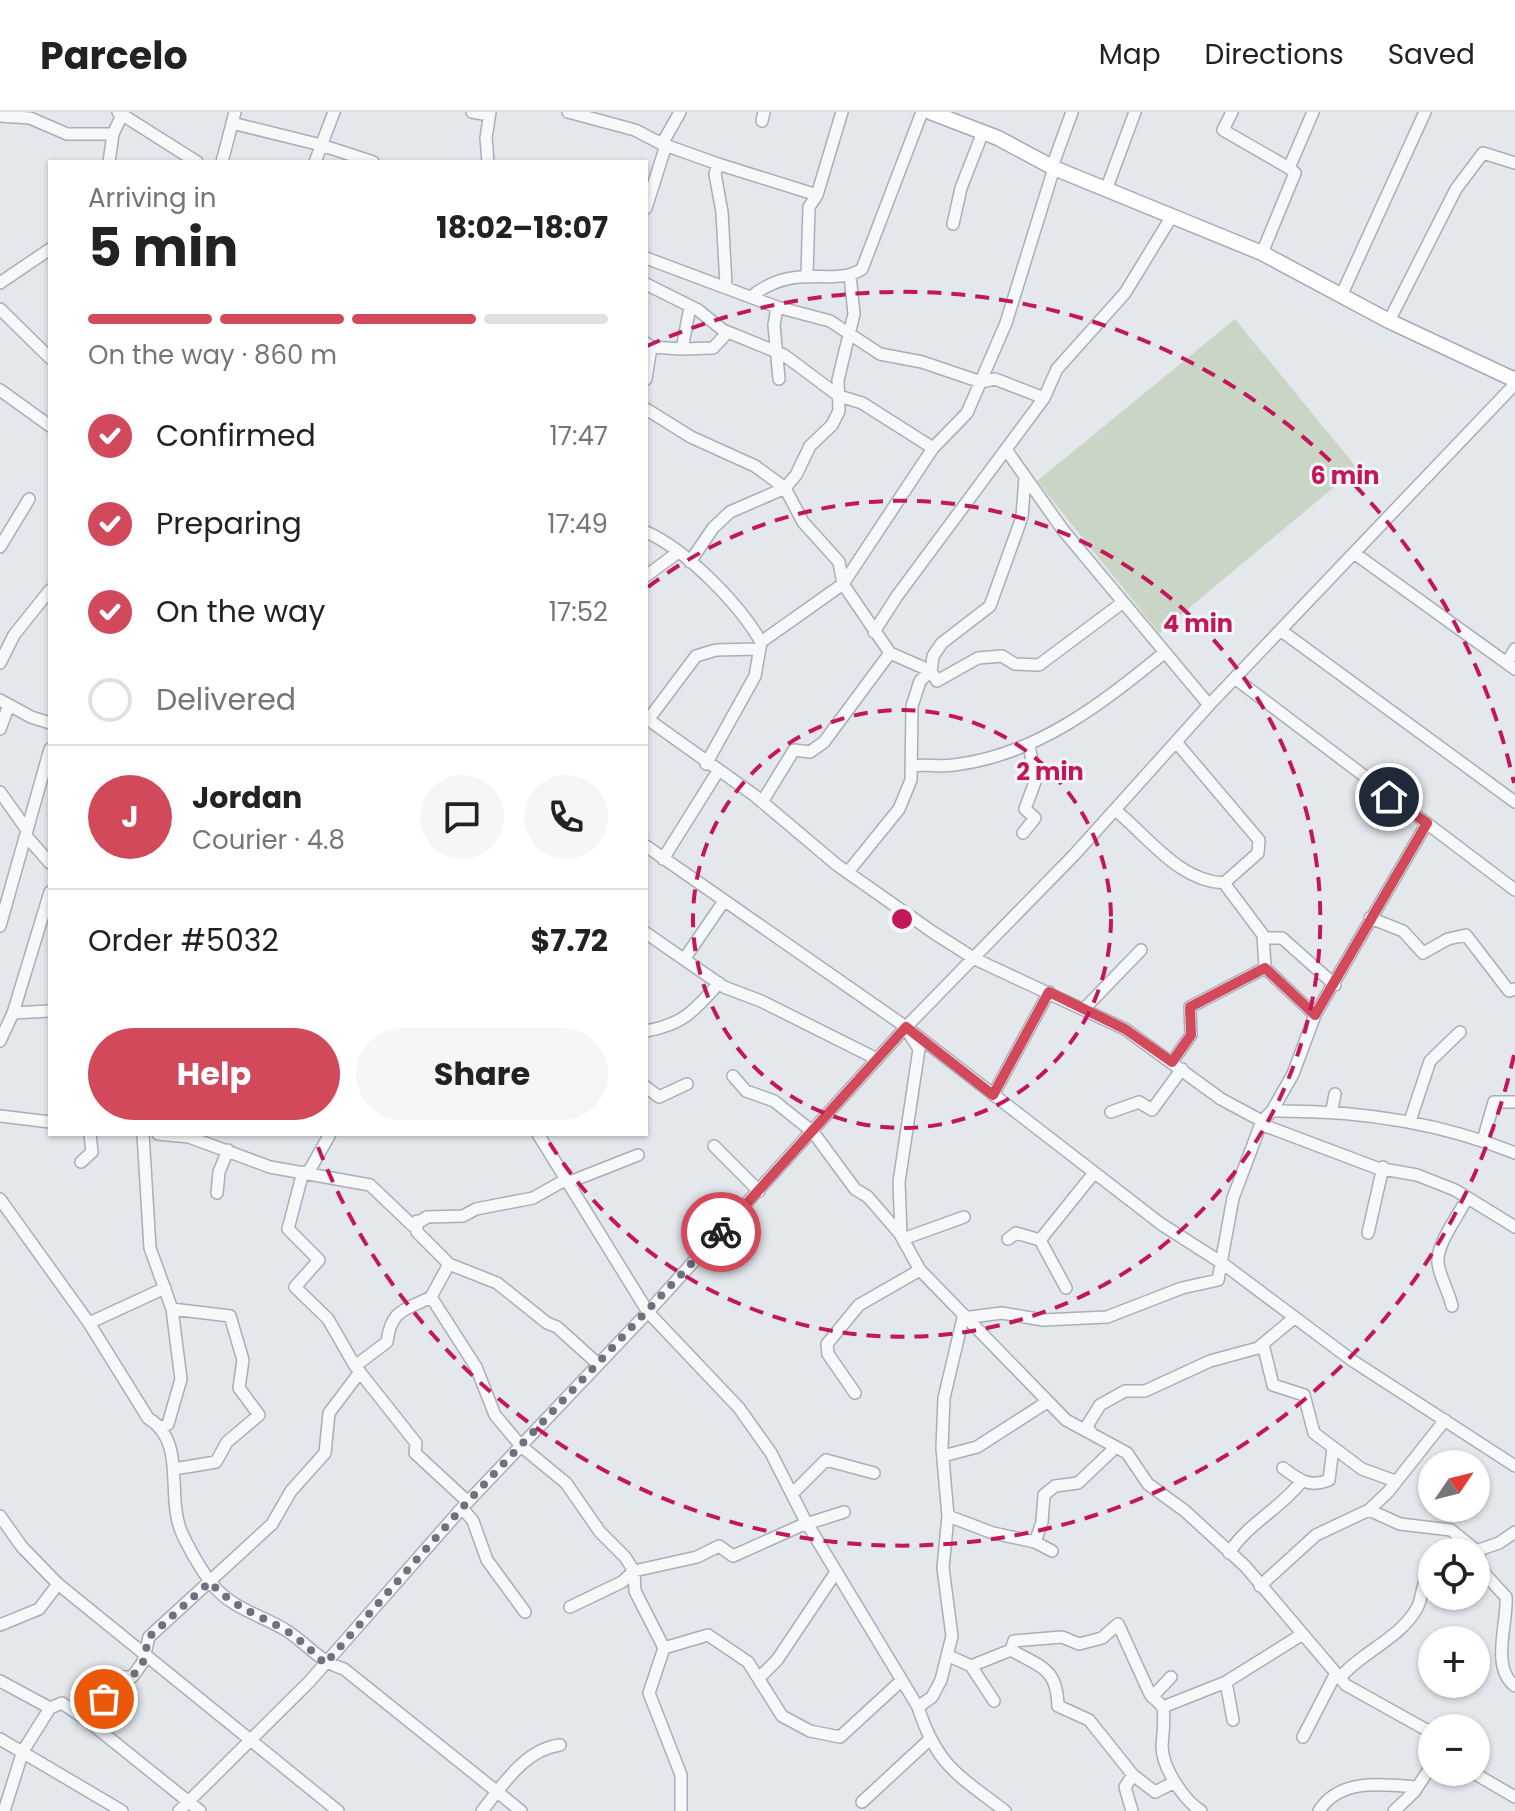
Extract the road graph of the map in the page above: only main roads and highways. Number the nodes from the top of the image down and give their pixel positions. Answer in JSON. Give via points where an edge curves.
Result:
{"nodes":[{"id":1,"x":930,"y":112,"type":"edge"},
{"id":2,"x":1515,"y":382,"type":"edge"}],
"edges":[{"from":1,"to":2,"type":"main road","via":[[1262,253]]}]}
